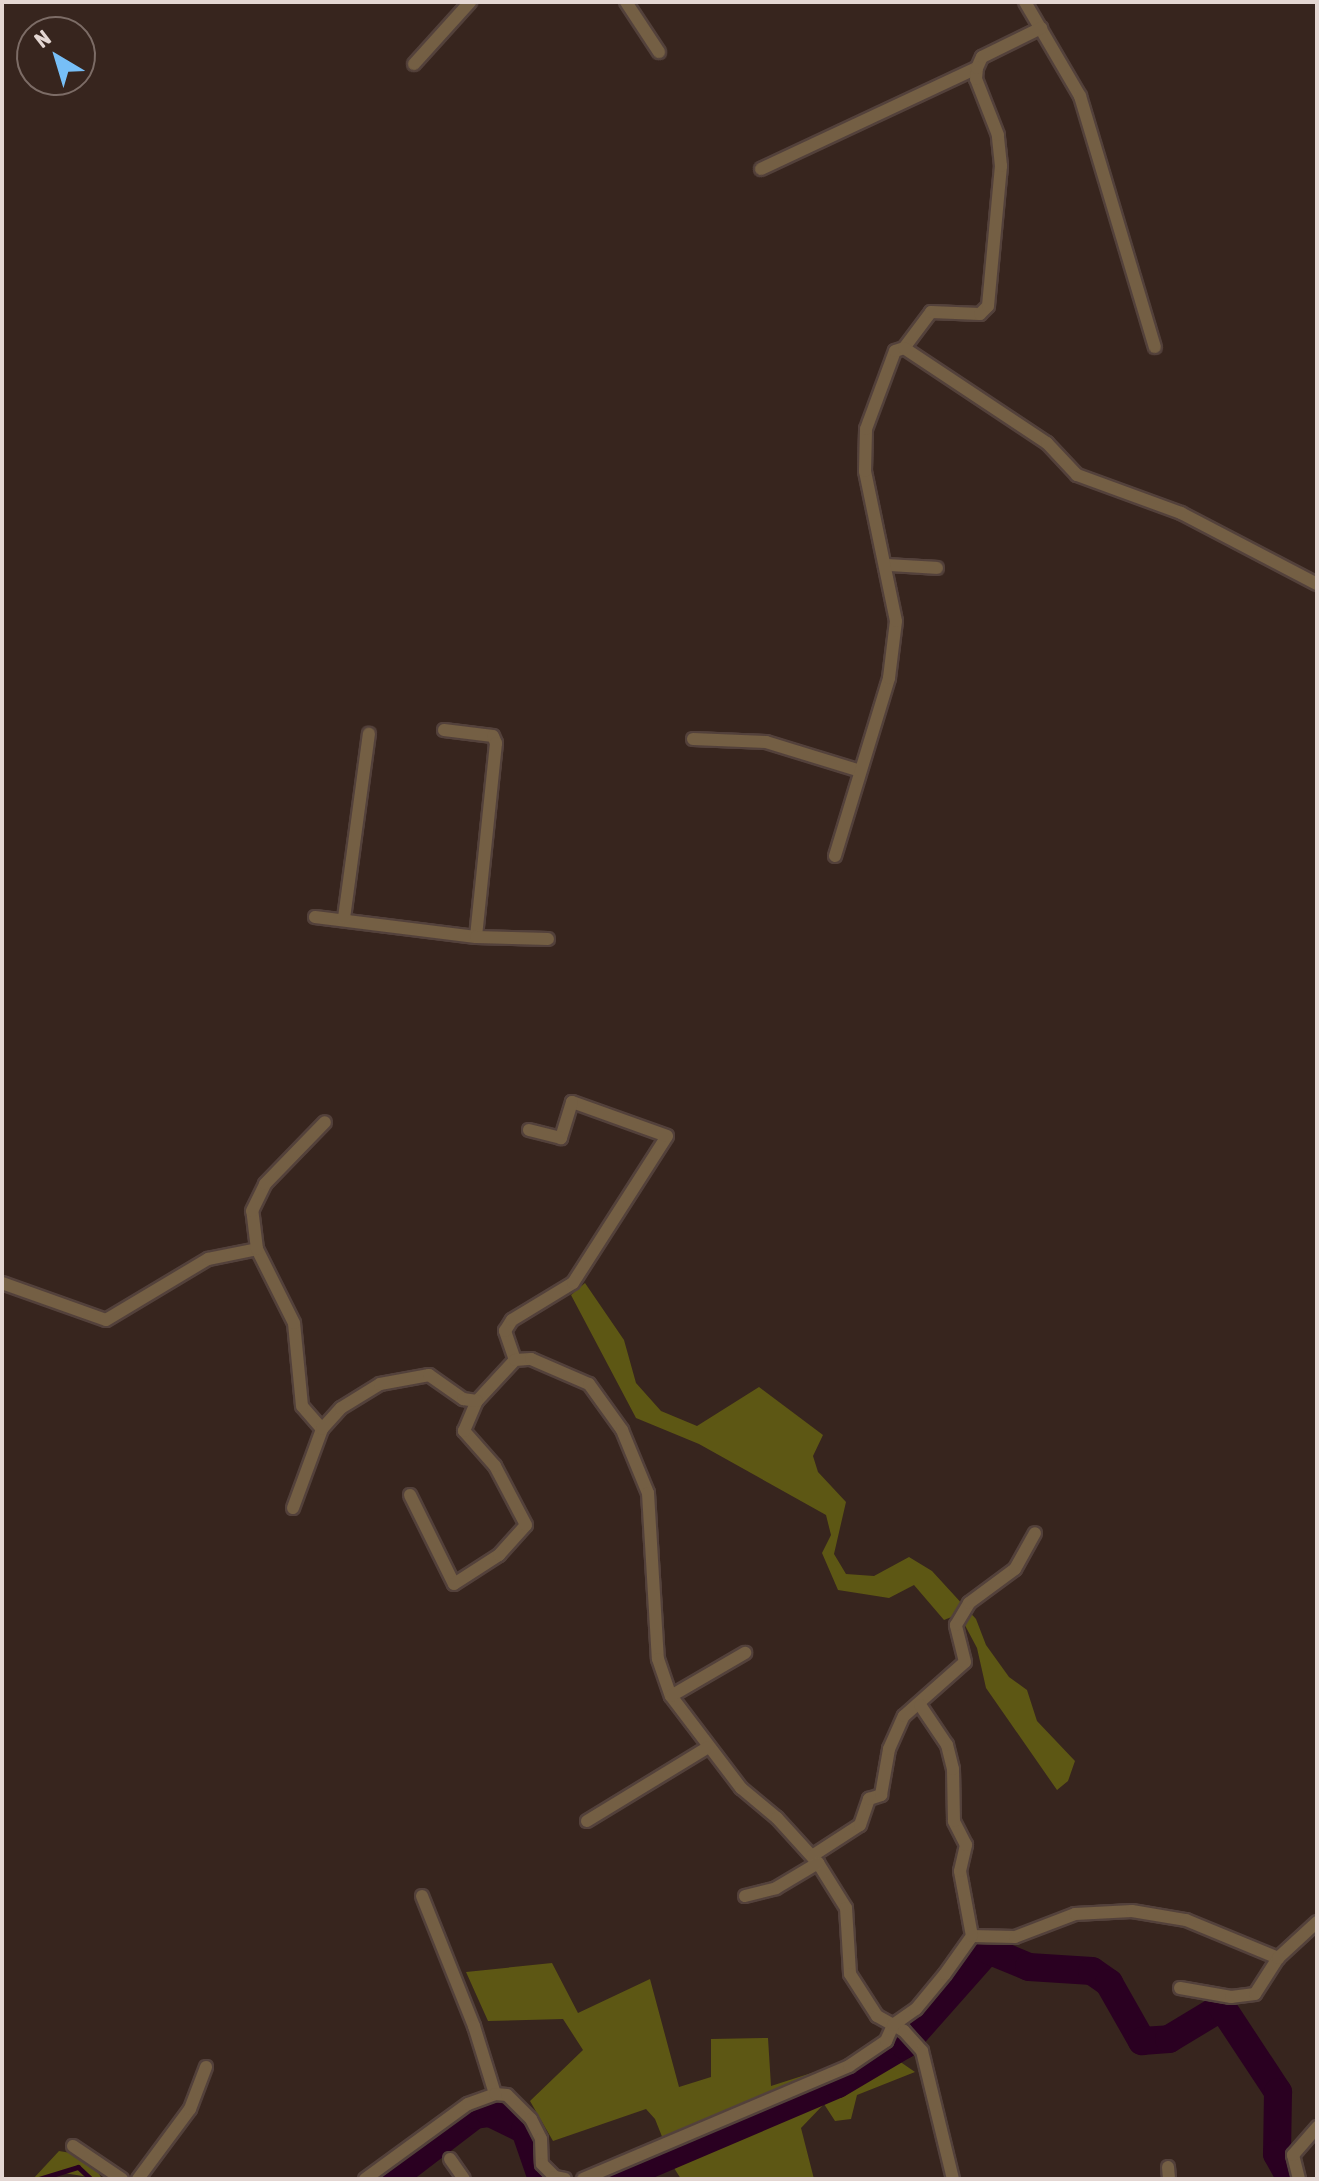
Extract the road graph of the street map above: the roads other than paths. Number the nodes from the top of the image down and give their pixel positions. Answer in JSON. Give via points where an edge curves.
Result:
{"nodes":[{"id":1,"x":470,"y":2,"type":"edge"},
{"id":2,"x":626,"y":2,"type":"edge"},
{"id":3,"x":1025,"y":2,"type":"edge"},
{"id":4,"x":1041,"y":28,"type":"junction"},
{"id":5,"x":659,"y":52,"type":"dead end"},
{"id":6,"x":414,"y":64,"type":"dead end"},
{"id":7,"x":977,"y":68,"type":"junction"},
{"id":8,"x":761,"y":169,"type":"dead end"},
{"id":9,"x":1155,"y":347,"type":"dead end"},
{"id":10,"x":904,"y":348,"type":"junction"},
{"id":11,"x":888,"y":565,"type":"junction"},
{"id":12,"x":937,"y":568,"type":"dead end"},
{"id":13,"x":1317,"y":584,"type":"edge"},
{"id":14,"x":444,"y":730,"type":"dead end"},
{"id":15,"x":369,"y":734,"type":"dead end"},
{"id":16,"x":693,"y":739,"type":"dead end"},
{"id":17,"x":860,"y":771,"type":"junction"},
{"id":18,"x":835,"y":856,"type":"dead end"},
{"id":19,"x":315,"y":917,"type":"dead end"},
{"id":20,"x":344,"y":918,"type":"junction"},
{"id":21,"x":476,"y":937,"type":"junction"},
{"id":22,"x":548,"y":939,"type":"dead end"},
{"id":23,"x":325,"y":1122,"type":"dead end"},
{"id":24,"x":529,"y":1130,"type":"dead end"},
{"id":25,"x":257,"y":1249,"type":"junction"},
{"id":26,"x":2,"y":1283,"type":"edge"},
{"id":27,"x":515,"y":1360,"type":"junction"},
{"id":28,"x":477,"y":1401,"type":"junction"},
{"id":29,"x":322,"y":1429,"type":"junction"},
{"id":30,"x":410,"y":1495,"type":"dead end"},
{"id":31,"x":293,"y":1508,"type":"dead end"},
{"id":32,"x":1035,"y":1533,"type":"dead end"},
{"id":33,"x":745,"y":1653,"type":"dead end"},
{"id":34,"x":671,"y":1696,"type":"junction"},
{"id":35,"x":920,"y":1705,"type":"junction"},
{"id":36,"x":708,"y":1747,"type":"junction"},
{"id":37,"x":587,"y":1821,"type":"dead end"},
{"id":38,"x":815,"y":1859,"type":"junction"},
{"id":39,"x":422,"y":1896,"type":"dead end"},
{"id":40,"x":745,"y":1896,"type":"dead end"},
{"id":41,"x":1317,"y":1922,"type":"edge"},
{"id":42,"x":972,"y":1936,"type":"junction"},
{"id":43,"x":1278,"y":1958,"type":"junction"},
{"id":44,"x":1180,"y":1988,"type":"dead end"},
{"id":45,"x":898,"y":2028,"type":"junction"},
{"id":46,"x":206,"y":2067,"type":"dead end"},
{"id":47,"x":495,"y":2094,"type":"junction"},
{"id":48,"x":1317,"y":2127,"type":"edge"},
{"id":49,"x":73,"y":2146,"type":"dead end"},
{"id":50,"x":450,"y":2159,"type":"dead end"},
{"id":51,"x":122,"y":2179,"type":"edge"},
{"id":52,"x":138,"y":2179,"type":"edge"},
{"id":53,"x":365,"y":2179,"type":"edge"},
{"id":54,"x":464,"y":2179,"type":"edge"},
{"id":55,"x":565,"y":2179,"type":"edge"},
{"id":56,"x":583,"y":2179,"type":"edge"},
{"id":57,"x":953,"y":2179,"type":"edge"},
{"id":58,"x":1299,"y":2179,"type":"edge"}],
"edges":[{"from":1,"to":6,"type":"street"},
{"from":2,"to":5,"type":"street"},
{"from":3,"to":4,"type":"street"},
{"from":4,"to":7,"type":"street","via":[[982,57]]},
{"from":4,"to":9,"type":"street","via":[[1080,96]]},
{"from":7,"to":8,"type":"street"},
{"from":7,"to":10,"type":"street","via":[[976,79],[995,122],[1001,166],[992,292],[980,314],[931,312]]},
{"from":10,"to":11,"type":"street","via":[[890,356],[866,429],[865,471]]},
{"from":10,"to":13,"type":"street","via":[[1047,443],[1077,475],[1181,513]]},
{"from":11,"to":12,"type":"street"},
{"from":11,"to":17,"type":"street","via":[[896,621],[889,678]]},
{"from":14,"to":21,"type":"street","via":[[493,736],[496,743]]},
{"from":15,"to":20,"type":"street"},
{"from":16,"to":17,"type":"street","via":[[766,742]]},
{"from":17,"to":18,"type":"street"},
{"from":19,"to":20,"type":"street"},
{"from":20,"to":21,"type":"street"},
{"from":21,"to":22,"type":"street"},
{"from":23,"to":25,"type":"street","via":[[255,1196]]},
{"from":24,"to":27,"type":"street","via":[[561,1138],[572,1102],[667,1136],[573,1283],[512,1320],[505,1331]]},
{"from":25,"to":26,"type":"street","via":[[208,1259],[106,1320]]},
{"from":25,"to":29,"type":"street","via":[[294,1323],[302,1406]]},
{"from":27,"to":28,"type":"street"},
{"from":27,"to":34,"type":"street","via":[[531,1359],[589,1384],[638,1459],[648,1493],[658,1659]]},
{"from":28,"to":29,"type":"street","via":[[463,1399],[429,1375],[380,1384],[341,1408]]},
{"from":28,"to":30,"type":"street","via":[[464,1431],[495,1466],[526,1525],[499,1555],[454,1584]]},
{"from":29,"to":31,"type":"street"},
{"from":32,"to":35,"type":"street","via":[[1015,1569],[969,1603],[956,1625],[965,1662]]},
{"from":33,"to":34,"type":"street"},
{"from":34,"to":36,"type":"street"},
{"from":35,"to":38,"type":"street","via":[[904,1716],[889,1749],[881,1795],[869,1799],[860,1825]]},
{"from":35,"to":42,"type":"street","via":[[934,1720],[953,1769],[954,1821],[966,1845],[960,1871]]},
{"from":36,"to":37,"type":"street"},
{"from":36,"to":38,"type":"street","via":[[741,1788]]},
{"from":38,"to":40,"type":"street","via":[[776,1888]]},
{"from":38,"to":45,"type":"street","via":[[846,1908],[850,1974],[877,2016]]},
{"from":39,"to":47,"type":"street"},
{"from":41,"to":43,"type":"street"},
{"from":42,"to":43,"type":"street","via":[[1015,1937],[1075,1914],[1110,1909],[1186,1920]]},
{"from":42,"to":45,"type":"street"},
{"from":43,"to":44,"type":"street","via":[[1255,1994],[1231,1997]]},
{"from":45,"to":56,"type":"street","via":[[849,2066]]},
{"from":45,"to":57,"type":"street","via":[[922,2051]]},
{"from":46,"to":52,"type":"street","via":[[190,2109]]},
{"from":47,"to":53,"type":"street","via":[[468,2104]]},
{"from":47,"to":55,"type":"street","via":[[517,2102],[541,2139],[542,2164]]},
{"from":48,"to":58,"type":"street","via":[[1293,2155]]},
{"from":49,"to":51,"type":"street"},
{"from":50,"to":54,"type":"street"}]}
